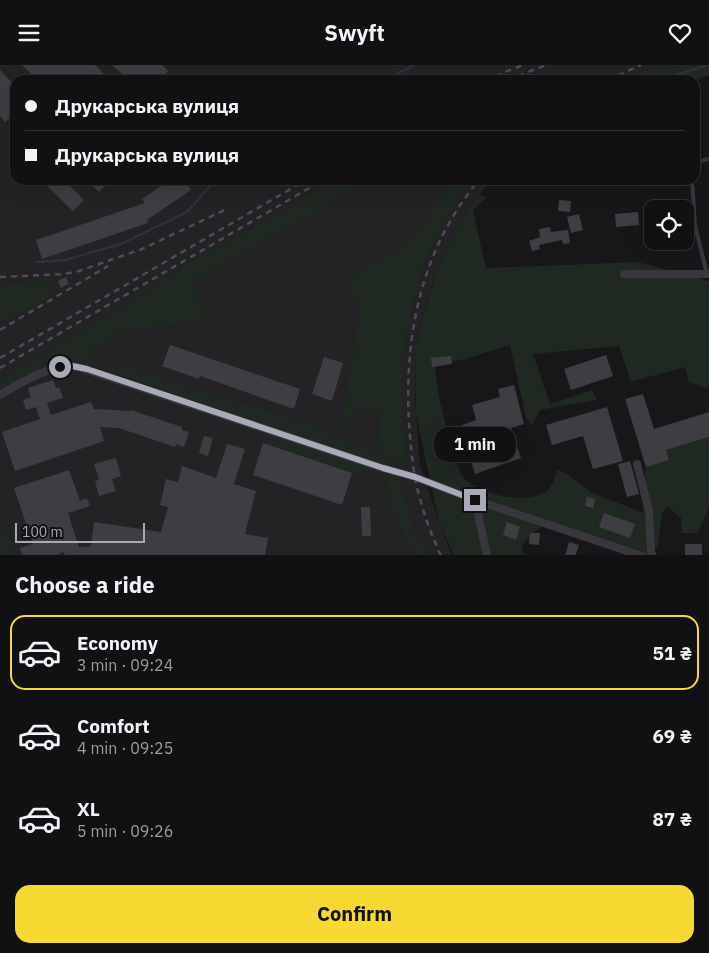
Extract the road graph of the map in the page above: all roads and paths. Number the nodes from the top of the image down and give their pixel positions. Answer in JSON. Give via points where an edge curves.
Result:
{"nodes":[{"id":1,"x":692,"y":185,"type":"edge"},
{"id":2,"x":624,"y":274,"type":"dead end"},
{"id":3,"x":708,"y":274,"type":"edge"},
{"id":4,"x":0,"y":395,"type":"edge"},
{"id":5,"x":637,"y":464,"type":"dead end"},
{"id":6,"x":475,"y":500,"type":"junction"},
{"id":7,"x":487,"y":555,"type":"edge"},
{"id":8,"x":642,"y":555,"type":"edge"},
{"id":9,"x":653,"y":555,"type":"edge"}],
"edges":[{"from":1,"to":3,"type":"lane","via":[[695,225]]},
{"from":2,"to":3,"type":"street"},
{"from":4,"to":6,"type":"street","via":[[40,374],[72,366],[415,477]]},
{"from":5,"to":9,"type":"street","via":[[649,511]]},
{"from":6,"to":7,"type":"street"},
{"from":6,"to":8,"type":"street"}]}
